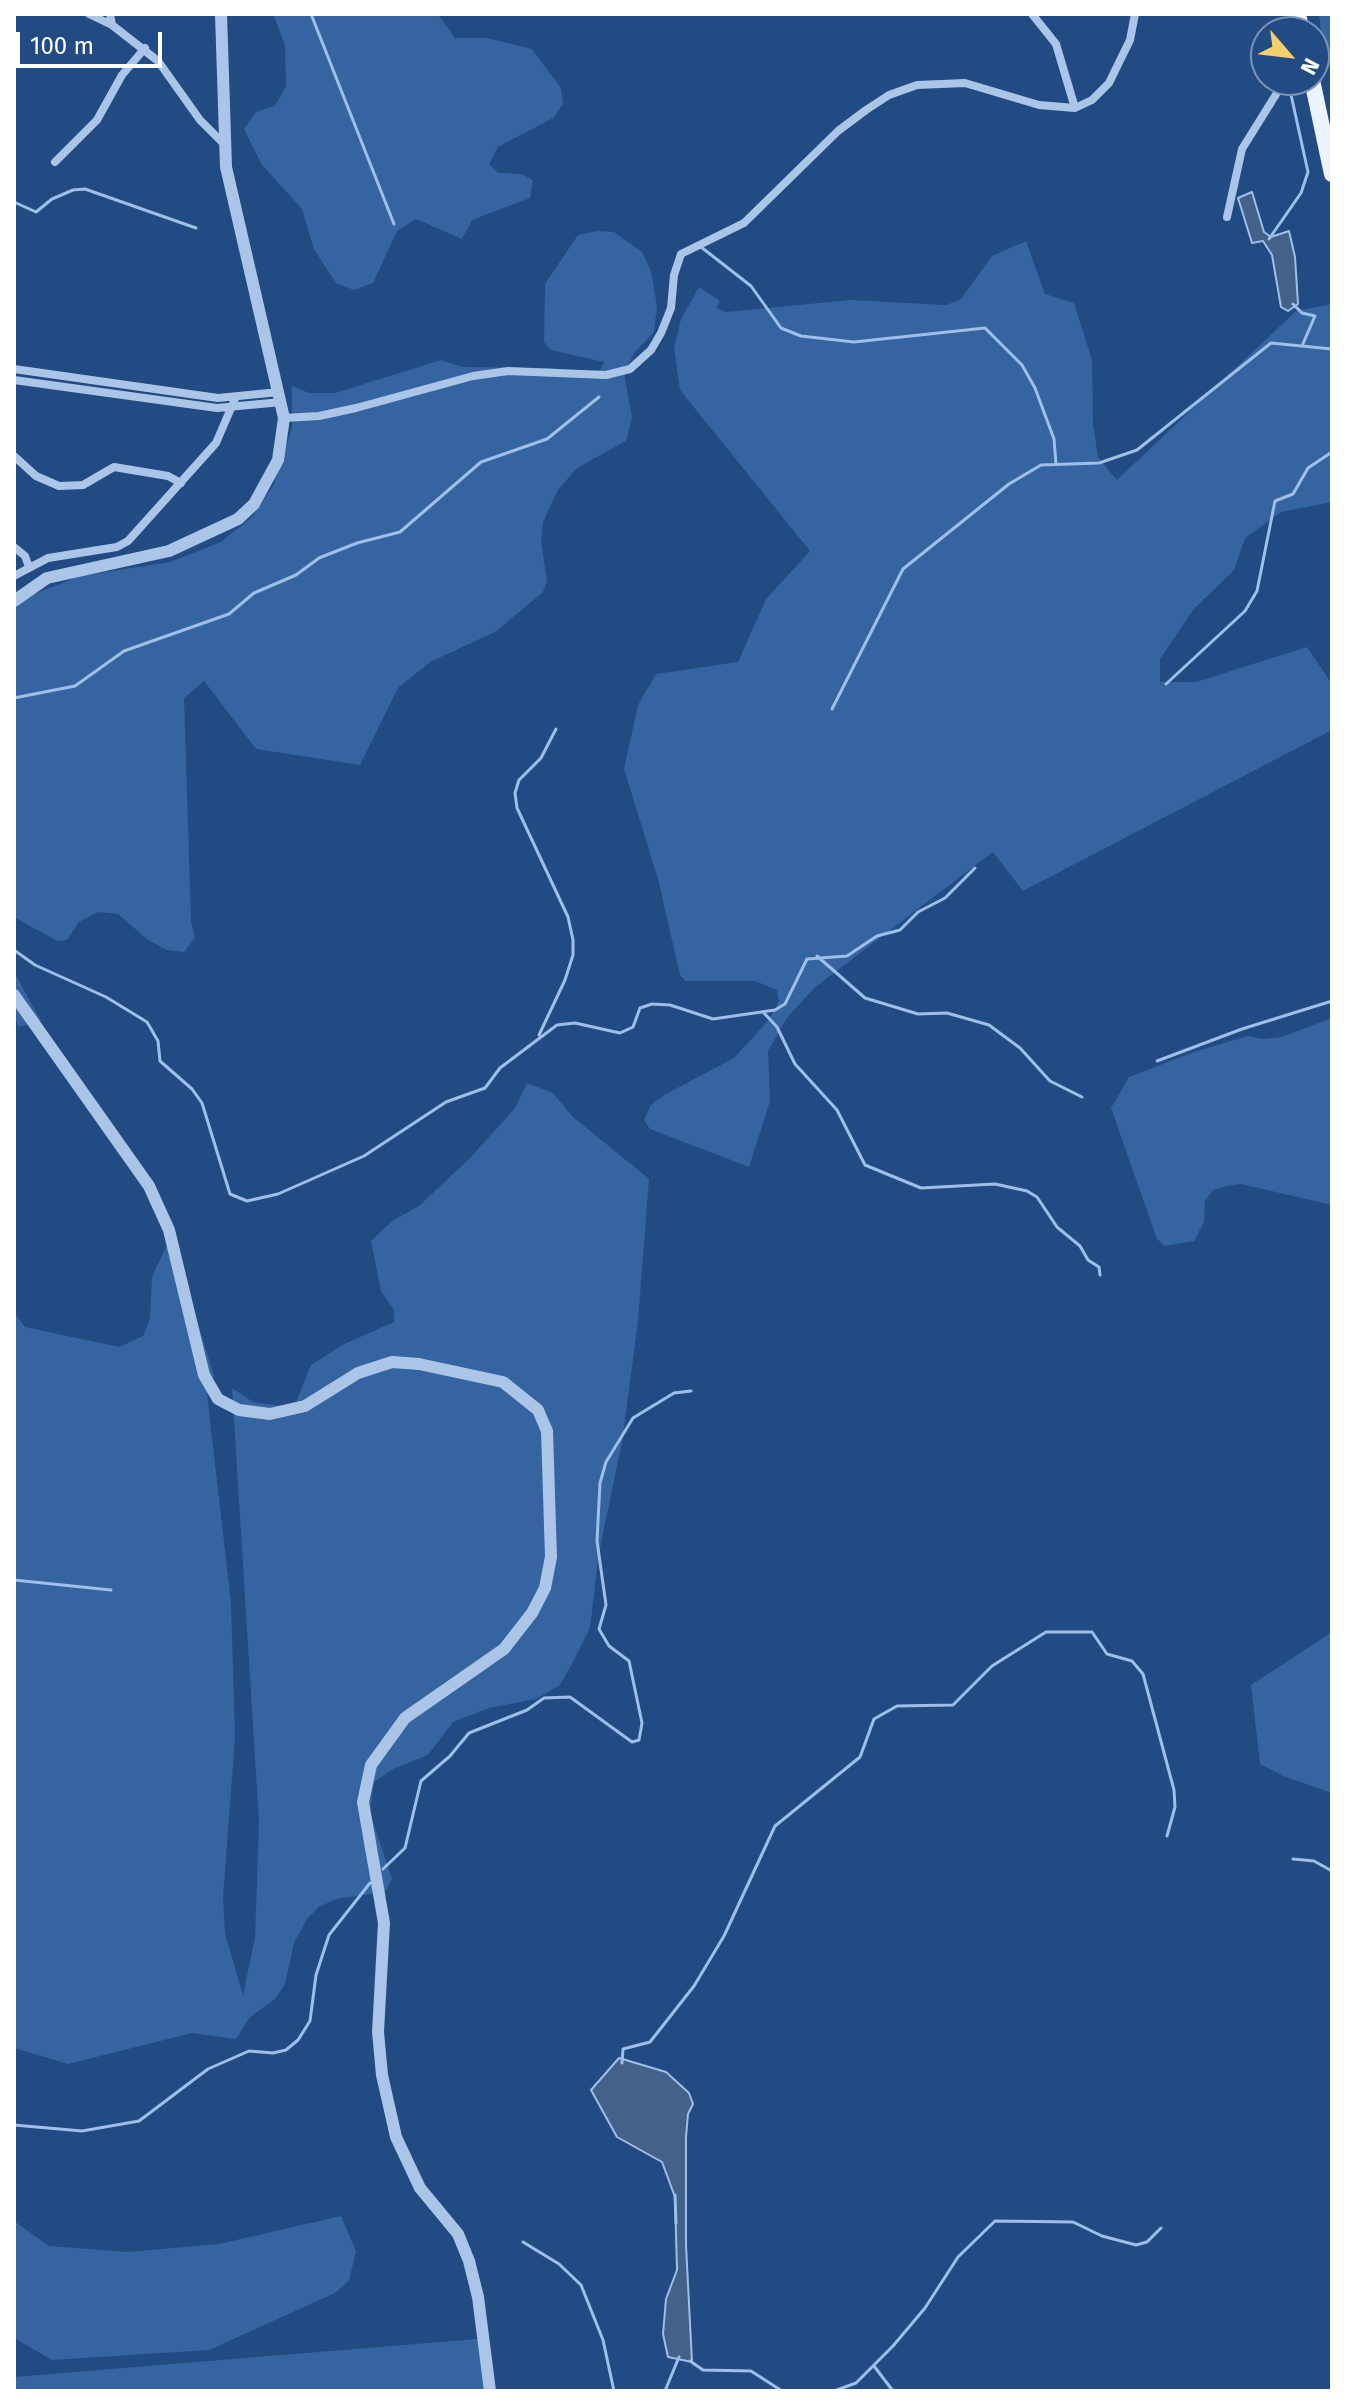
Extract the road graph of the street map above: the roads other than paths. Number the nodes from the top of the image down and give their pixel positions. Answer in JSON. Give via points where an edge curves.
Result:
{"nodes":[{"id":1,"x":89,"y":14,"type":"edge"},
{"id":2,"x":110,"y":14,"type":"edge"},
{"id":3,"x":221,"y":14,"type":"edge"},
{"id":4,"x":1032,"y":14,"type":"edge"},
{"id":5,"x":1135,"y":14,"type":"edge"},
{"id":6,"x":112,"y":25,"type":"junction"},
{"id":7,"x":145,"y":48,"type":"junction"},
{"id":8,"x":1275,"y":96,"type":"edge"},
{"id":9,"x":1315,"y":96,"type":"edge"},
{"id":10,"x":1075,"y":108,"type":"junction"},
{"id":11,"x":225,"y":145,"type":"junction"},
{"id":12,"x":55,"y":162,"type":"dead end"},
{"id":13,"x":1332,"y":174,"type":"edge"},
{"id":14,"x":1227,"y":217,"type":"dead end"},
{"id":15,"x":14,"y":369,"type":"edge"},
{"id":16,"x":14,"y":380,"type":"edge"},
{"id":17,"x":280,"y":397,"type":"junction"},
{"id":18,"x":234,"y":404,"type":"junction"},
{"id":19,"x":284,"y":418,"type":"junction"},
{"id":20,"x":14,"y":456,"type":"edge"},
{"id":21,"x":181,"y":483,"type":"junction"},
{"id":22,"x":14,"y":547,"type":"edge"},
{"id":23,"x":29,"y":567,"type":"junction"},
{"id":24,"x":14,"y":576,"type":"edge"},
{"id":25,"x":14,"y":601,"type":"edge"},
{"id":26,"x":14,"y":995,"type":"edge"},
{"id":27,"x":490,"y":2391,"type":"edge"}],
"edges":[{"from":1,"to":6,"type":"street"},
{"from":2,"to":6,"type":"street"},
{"from":3,"to":11,"type":"street"},
{"from":4,"to":10,"type":"street","via":[[1056,44]]},
{"from":5,"to":10,"type":"street","via":[[1130,40],[1109,83]]},
{"from":6,"to":7,"type":"street"},
{"from":7,"to":11,"type":"street"},
{"from":7,"to":12,"type":"street","via":[[122,75],[97,120]]},
{"from":8,"to":14,"type":"street","via":[[1242,149]]},
{"from":9,"to":13,"type":"main road"},
{"from":10,"to":19,"type":"street","via":[[1039,105],[965,83],[917,85],[889,95],[838,131],[744,223],[681,254],[661,333],[630,369],[606,375],[508,371],[436,383],[319,416]]},
{"from":11,"to":17,"type":"street"},
{"from":15,"to":18,"type":"street"},
{"from":16,"to":18,"type":"street"},
{"from":17,"to":18,"type":"street"},
{"from":17,"to":19,"type":"street"},
{"from":18,"to":21,"type":"street","via":[[220,438]]},
{"from":19,"to":25,"type":"street","via":[[278,460],[254,504],[238,519],[169,551],[47,578]]},
{"from":20,"to":21,"type":"street","via":[[36,476],[59,486],[83,485],[114,467],[162,474]]},
{"from":21,"to":23,"type":"street","via":[[125,544],[57,556]]},
{"from":22,"to":23,"type":"street"},
{"from":23,"to":24,"type":"street"},
{"from":26,"to":27,"type":"street","via":[[149,1186],[169,1230],[204,1375],[218,1399],[239,1410],[270,1414],[305,1406],[358,1373],[392,1362],[419,1364],[503,1382],[538,1410],[547,1431],[551,1557],[545,1588],[504,1649],[405,1718],[371,1765],[363,1802],[384,1923],[378,2032],[382,2075],[396,2137],[420,2188],[458,2234],[469,2261]]}]}
